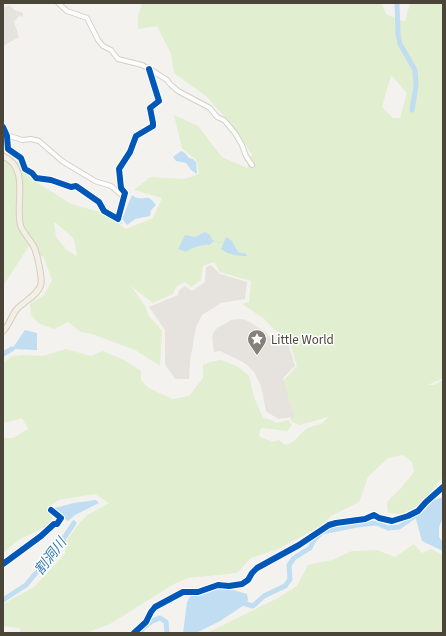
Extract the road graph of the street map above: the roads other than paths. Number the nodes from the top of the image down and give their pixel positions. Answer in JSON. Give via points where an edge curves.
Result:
{"nodes":[{"id":1,"x":58,"y":3,"type":"edge"},
{"id":2,"x":149,"y":69,"type":"junction"},
{"id":3,"x":3,"y":127,"type":"edge"},
{"id":4,"x":8,"y":135,"type":"junction"},
{"id":5,"x":3,"y":156,"type":"edge"},
{"id":6,"x":252,"y":165,"type":"dead end"},
{"id":7,"x":124,"y":197,"type":"junction"},
{"id":8,"x":3,"y":332,"type":"edge"},
{"id":9,"x":443,"y":487,"type":"edge"},
{"id":10,"x":51,"y":510,"type":"dead end"},
{"id":11,"x":3,"y":564,"type":"edge"},
{"id":12,"x":134,"y":633,"type":"edge"}],
"edges":[{"from":1,"to":2,"type":"street","via":[[66,11],[87,18],[98,40],[118,59]]},
{"from":2,"to":6,"type":"street","via":[[167,80],[178,91],[210,108],[217,117],[224,120],[242,145]]},
{"from":2,"to":7,"type":"street","via":[[160,101],[150,108],[153,126],[136,136],[119,169]]},
{"from":3,"to":4,"type":"street"},
{"from":4,"to":7,"type":"street","via":[[22,140],[39,141],[62,161],[95,181],[111,186]]},
{"from":4,"to":7,"type":"street","via":[[8,149],[21,158],[25,169],[32,172],[36,178],[76,186],[98,202],[104,211],[118,219]]},
{"from":5,"to":8,"type":"main road","via":[[13,163],[17,172],[21,194],[21,226],[34,247],[41,284],[16,310]]},
{"from":9,"to":12,"type":"street","via":[[418,511],[402,518],[392,521],[374,515],[329,525],[299,545],[256,568],[242,584],[218,585],[198,592],[182,592],[155,607],[146,622]]},
{"from":10,"to":11,"type":"street","via":[[61,518],[61,521]]}]}
